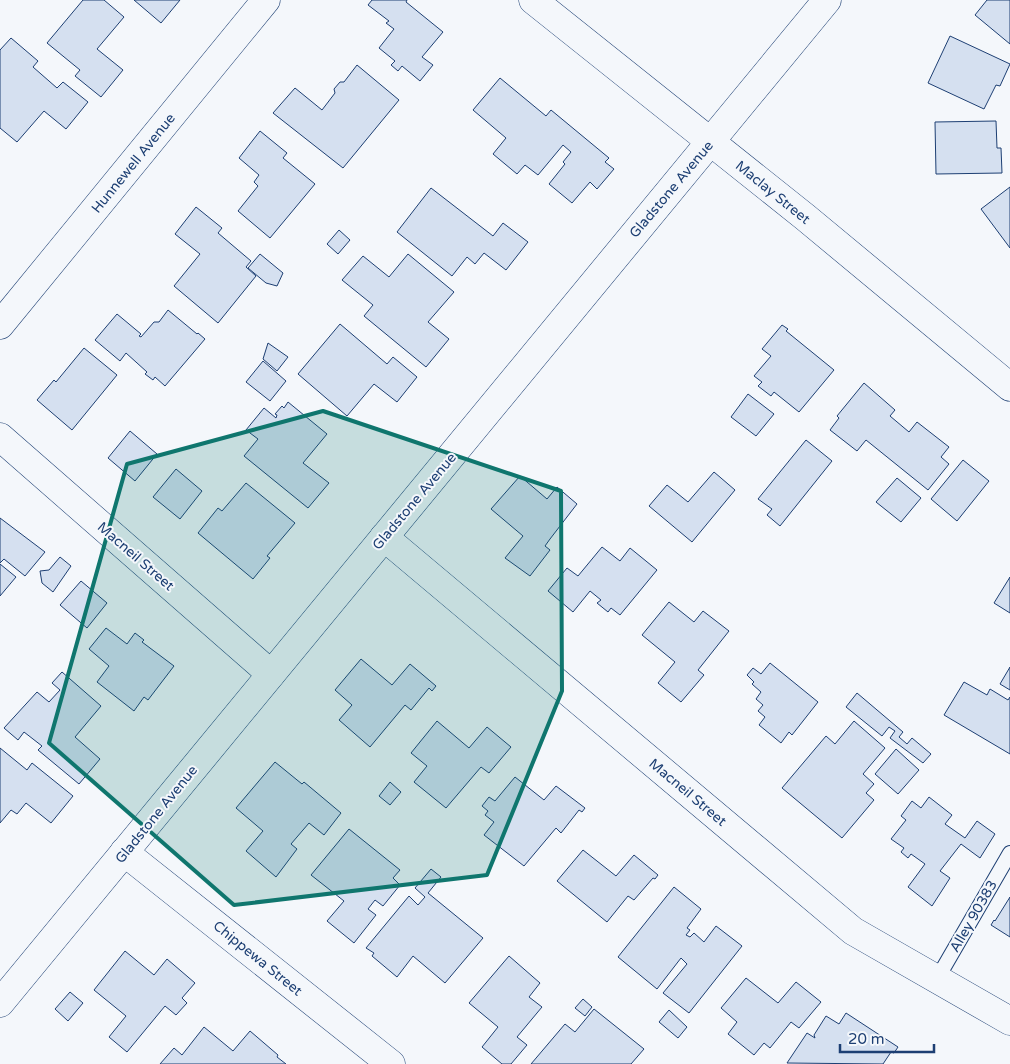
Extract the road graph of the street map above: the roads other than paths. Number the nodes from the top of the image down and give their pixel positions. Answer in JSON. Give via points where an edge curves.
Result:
{"nodes":[{"id":1,"x":266,"y":0,"type":"edge"},
{"id":2,"x":533,"y":0,"type":"edge"},
{"id":3,"x":827,"y":0,"type":"edge"},
{"id":4,"x":710,"y":142,"type":"junction"},
{"id":5,"x":0,"y":325,"type":"edge"},
{"id":6,"x":1010,"y":387,"type":"edge"},
{"id":7,"x":0,"y":437,"type":"edge"},
{"id":8,"x":384,"y":537,"type":"junction"},
{"id":9,"x":271,"y":674,"type":"junction"},
{"id":10,"x":124,"y":852,"type":"junction"},
{"id":11,"x":1010,"y":853,"type":"edge"},
{"id":12,"x":937,"y":979,"type":"junction"},
{"id":13,"x":0,"y":1003,"type":"edge"},
{"id":14,"x":1010,"y":1021,"type":"edge"},
{"id":15,"x":391,"y":1064,"type":"edge"}],
"edges":[{"from":1,"to":5,"type":"street","name":"Hunnewell Avenue"},
{"from":2,"to":4,"type":"street","name":"Maclay Street"},
{"from":3,"to":4,"type":"street","name":"Gladstone Avenue"},
{"from":4,"to":6,"type":"street","name":"Maclay Street"},
{"from":4,"to":8,"type":"street","name":"Gladstone Avenue"},
{"from":7,"to":9,"type":"street","name":"Macneil Street"},
{"from":8,"to":9,"type":"street","name":"Gladstone Avenue"},
{"from":8,"to":12,"type":"street","name":"Macneil Street","via":[[853,931]]},
{"from":9,"to":10,"type":"street","name":"Gladstone Avenue"},
{"from":10,"to":13,"type":"street","name":"Gladstone Avenue"},
{"from":10,"to":15,"type":"street","name":"Chippewa Street"},
{"from":11,"to":12,"type":"lane","name":"Alley 90383"},
{"from":12,"to":14,"type":"street","name":"Macneil Street"}]}
